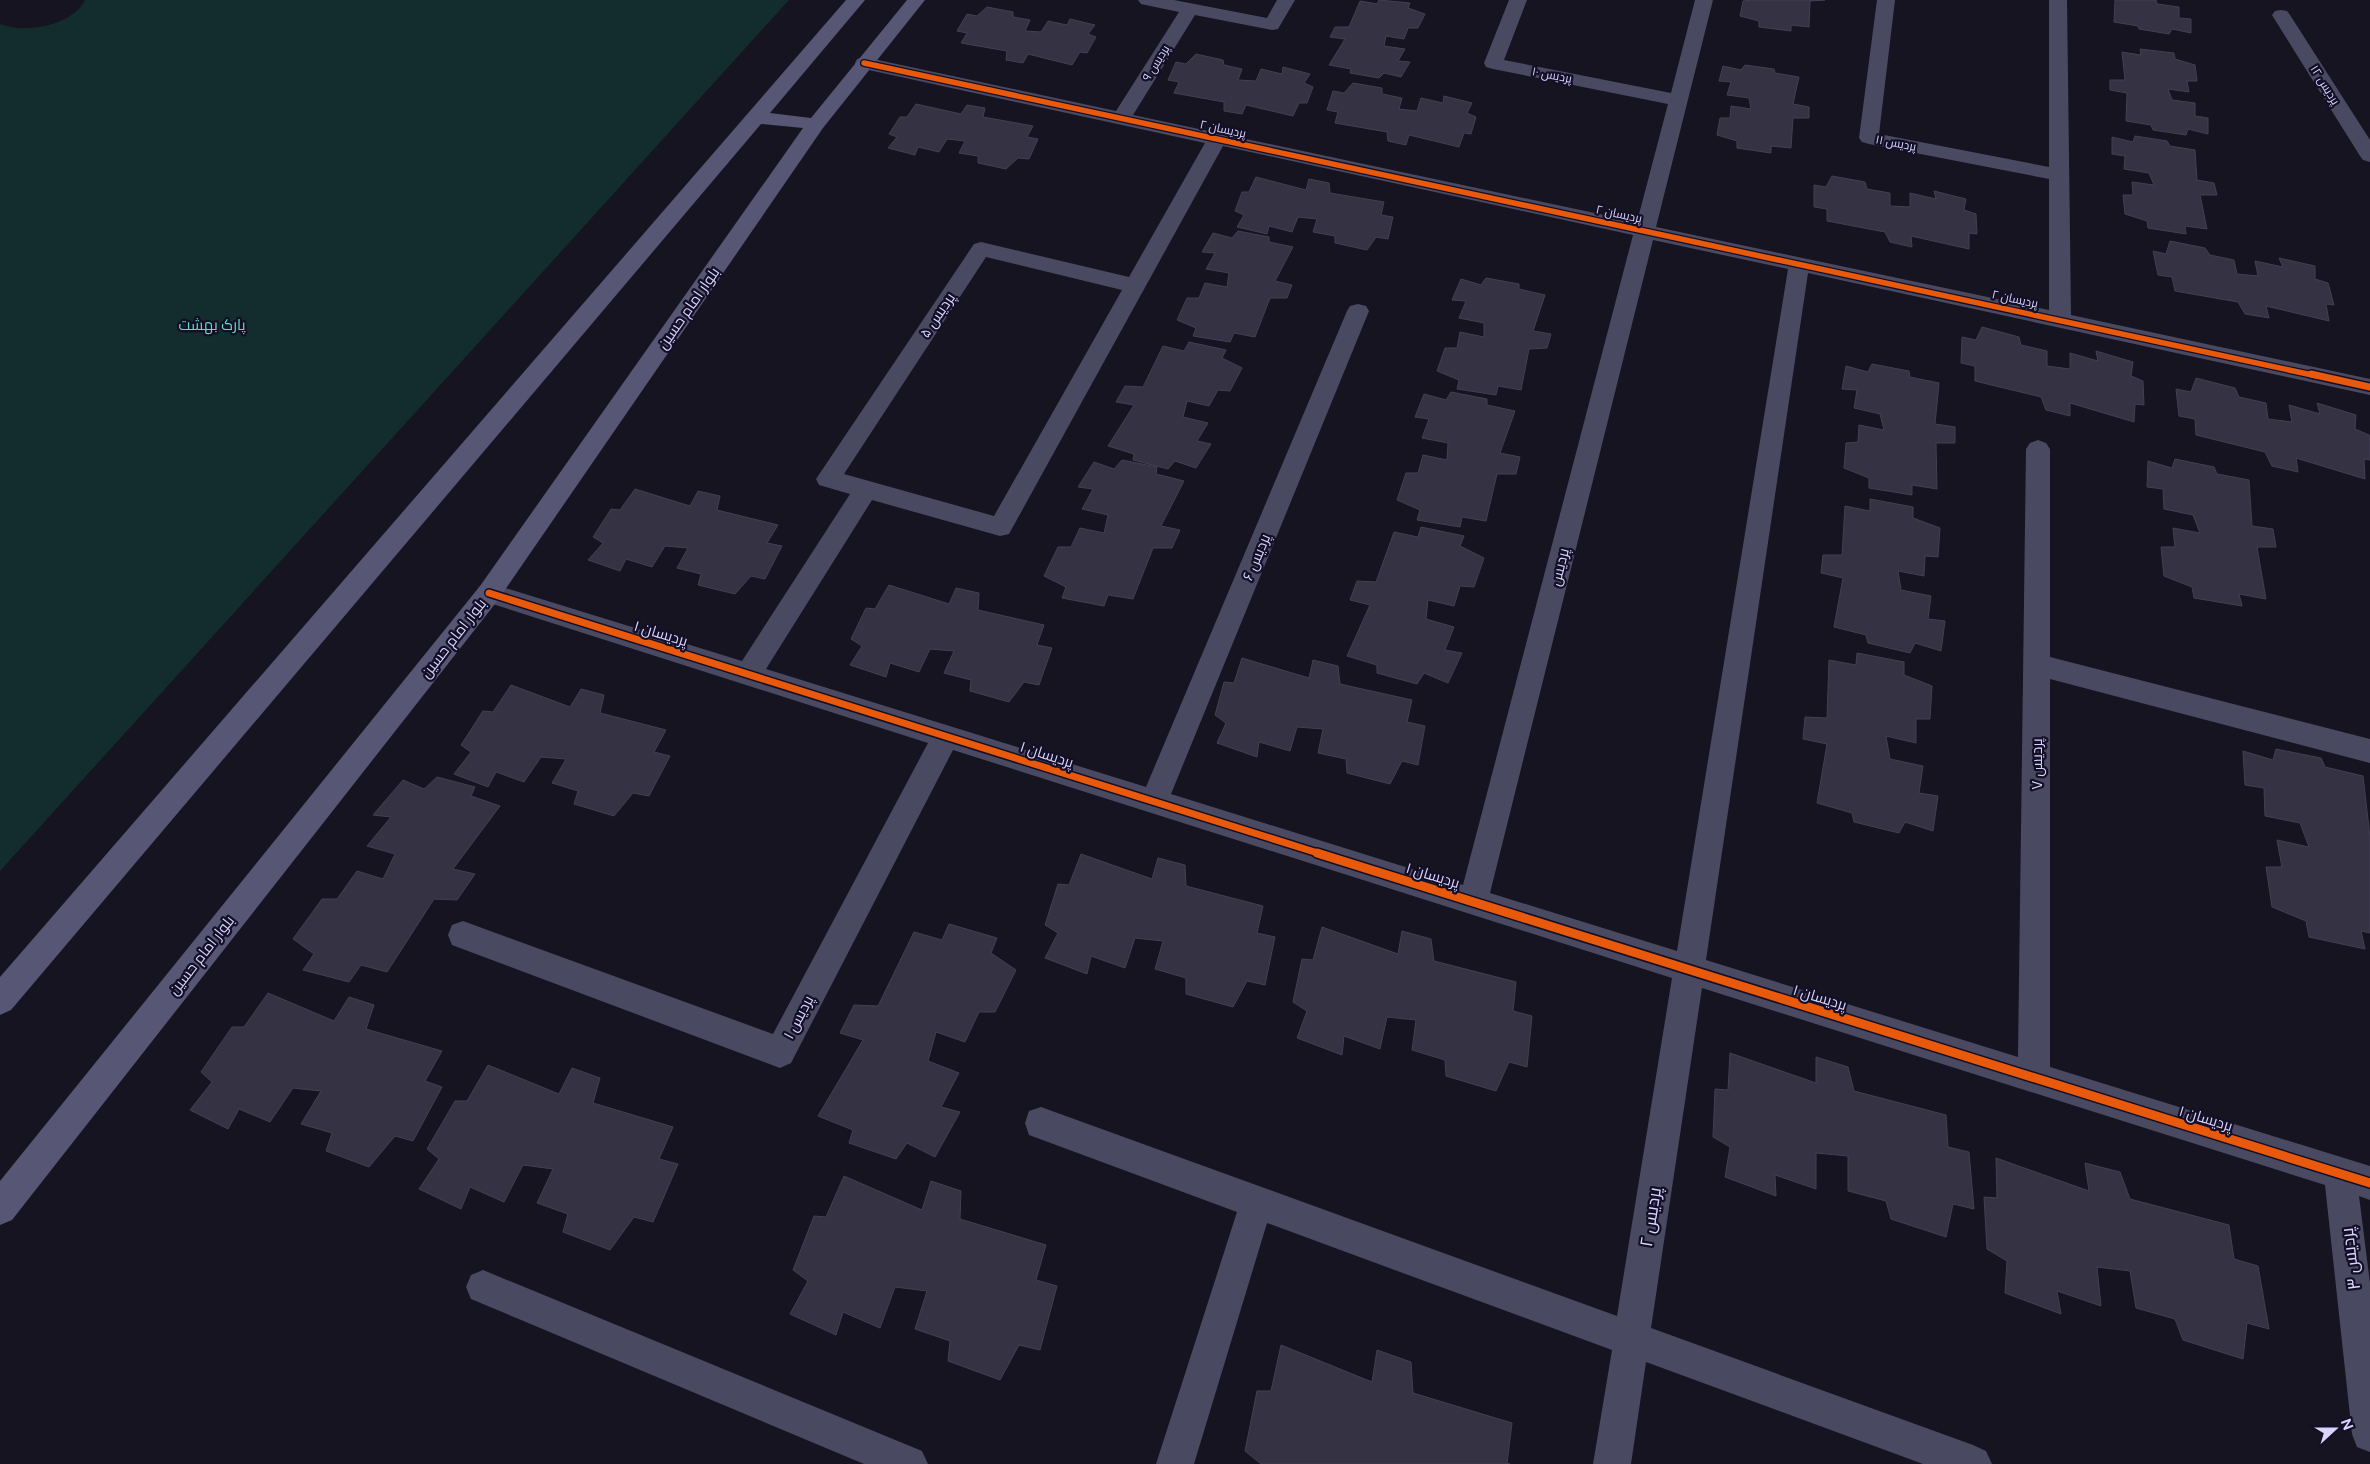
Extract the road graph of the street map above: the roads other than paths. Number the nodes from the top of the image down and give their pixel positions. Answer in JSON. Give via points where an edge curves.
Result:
{"nodes":[{"id":1,"x":856,"y":0,"type":"edge"},
{"id":2,"x":916,"y":0,"type":"edge"},
{"id":3,"x":1147,"y":0,"type":"edge"},
{"id":4,"x":1286,"y":0,"type":"edge"},
{"id":5,"x":1518,"y":0,"type":"edge"},
{"id":6,"x":1704,"y":0,"type":"edge"},
{"id":7,"x":1886,"y":0,"type":"edge"},
{"id":8,"x":2058,"y":0,"type":"edge"},
{"id":9,"x":1190,"y":8,"type":"junction"},
{"id":10,"x":2281,"y":15,"type":"dead end"},
{"id":11,"x":864,"y":63,"type":"junction"},
{"id":12,"x":1678,"y":100,"type":"junction"},
{"id":13,"x":755,"y":117,"type":"junction"},
{"id":14,"x":1121,"y":118,"type":"junction"},
{"id":15,"x":816,"y":124,"type":"junction"},
{"id":16,"x":1217,"y":139,"type":"junction"},
{"id":17,"x":2370,"y":156,"type":"edge"},
{"id":18,"x":2059,"y":175,"type":"junction"},
{"id":19,"x":1645,"y":231,"type":"junction"},
{"id":20,"x":1798,"y":264,"type":"junction"},
{"id":21,"x":1135,"y":286,"type":"junction"},
{"id":22,"x":1358,"y":311,"type":"dead end"},
{"id":23,"x":2060,"y":320,"type":"junction"},
{"id":24,"x":2370,"y":387,"type":"edge"},
{"id":25,"x":2038,"y":449,"type":"dead end"},
{"id":26,"x":866,"y":489,"type":"junction"},
{"id":27,"x":488,"y":593,"type":"junction"},
{"id":28,"x":2037,"y":665,"type":"junction"},
{"id":29,"x":748,"y":675,"type":"junction"},
{"id":30,"x":946,"y":736,"type":"junction"},
{"id":31,"x":2370,"y":751,"type":"edge"},
{"id":32,"x":1154,"y":802,"type":"junction"},
{"id":33,"x":1473,"y":902,"type":"junction"},
{"id":34,"x":462,"y":935,"type":"dead end"},
{"id":35,"x":1689,"y":970,"type":"junction"},
{"id":36,"x":0,"y":1000,"type":"edge"},
{"id":37,"x":2034,"y":1078,"type":"junction"},
{"id":38,"x":1041,"y":1123,"type":"dead end"},
{"id":39,"x":2355,"y":1179,"type":"edge"},
{"id":40,"x":1257,"y":1202,"type":"junction"},
{"id":41,"x":0,"y":1208,"type":"edge"},
{"id":42,"x":483,"y":1287,"type":"dead end"},
{"id":43,"x":1631,"y":1339,"type":"junction"},
{"id":44,"x":2370,"y":1434,"type":"edge"},
{"id":45,"x":909,"y":1464,"type":"edge"},
{"id":46,"x":1175,"y":1464,"type":"edge"},
{"id":47,"x":1612,"y":1464,"type":"edge"},
{"id":48,"x":1973,"y":1464,"type":"edge"}],
"edges":[{"from":1,"to":13,"type":"main road"},
{"from":2,"to":11,"type":"main road","name":"بلوار امام حسین"},
{"from":3,"to":9,"type":"street"},
{"from":4,"to":9,"type":"street","via":[[1272,25]]},
{"from":5,"to":12,"type":"street","name":"پردیس ۱۰","via":[[1493,63]]},
{"from":6,"to":12,"type":"street"},
{"from":7,"to":18,"type":"street","name":"پردیس ۱۱","via":[[1869,138]]},
{"from":8,"to":18,"type":"street"},
{"from":9,"to":14,"type":"street","name":"پردیس ۹"},
{"from":10,"to":17,"type":"street","name":"پردیس ۱۲"},
{"from":11,"to":14,"type":"street","name":"پردیسان ۲"},
{"from":11,"to":15,"type":"main road","name":"بلوار امام حسین"},
{"from":12,"to":19,"type":"street"},
{"from":13,"to":15,"type":"main road"},
{"from":13,"to":36,"type":"main road"},
{"from":14,"to":16,"type":"street","name":"پردیسان ۲"},
{"from":15,"to":27,"type":"main road","name":"بلوار امام حسین"},
{"from":16,"to":19,"type":"street","name":"پردیسان ۲"},
{"from":16,"to":21,"type":"street","name":"پردیس ۵"},
{"from":18,"to":23,"type":"street"},
{"from":19,"to":20,"type":"street","name":"پردیسان ۲"},
{"from":19,"to":33,"type":"street","name":"پردیس"},
{"from":20,"to":23,"type":"street","name":"پردیسان ۲"},
{"from":20,"to":35,"type":"street","name":"پردیس ۲"},
{"from":21,"to":26,"type":"street","name":"پردیس ۵","via":[[1000,527]]},
{"from":21,"to":26,"type":"street","name":"پردیس ۵","via":[[981,249],[828,479]]},
{"from":22,"to":32,"type":"street","name":"پردیس ۶"},
{"from":23,"to":24,"type":"street","name":"پردیسان ۲"},
{"from":25,"to":28,"type":"street","name":"پردیس ۷"},
{"from":26,"to":29,"type":"street"},
{"from":27,"to":29,"type":"street","name":"پردیسان ۱"},
{"from":27,"to":41,"type":"main road","name":"بلوار امام حسین"},
{"from":28,"to":31,"type":"street"},
{"from":28,"to":37,"type":"street","name":"پردیس ۷"},
{"from":29,"to":30,"type":"street","name":"پردیسان ۱"},
{"from":30,"to":32,"type":"street","name":"پردیسان ۱"},
{"from":30,"to":34,"type":"street","name":"پردیس ۱","via":[[780,1052]]},
{"from":32,"to":33,"type":"street","name":"پردیسان ۱"},
{"from":33,"to":35,"type":"street","name":"پردیسان ۱"},
{"from":35,"to":37,"type":"street","name":"پردیسان ۱"},
{"from":35,"to":43,"type":"street","name":"پردیس ۲"},
{"from":37,"to":39,"type":"street","name":"پردیسان ۱"},
{"from":38,"to":40,"type":"street"},
{"from":39,"to":44,"type":"street","name":"پردیس ۳"},
{"from":40,"to":43,"type":"street"},
{"from":40,"to":46,"type":"street"},
{"from":42,"to":45,"type":"street"},
{"from":43,"to":47,"type":"street","name":"پردیس ۲"},
{"from":43,"to":48,"type":"street"}]}
